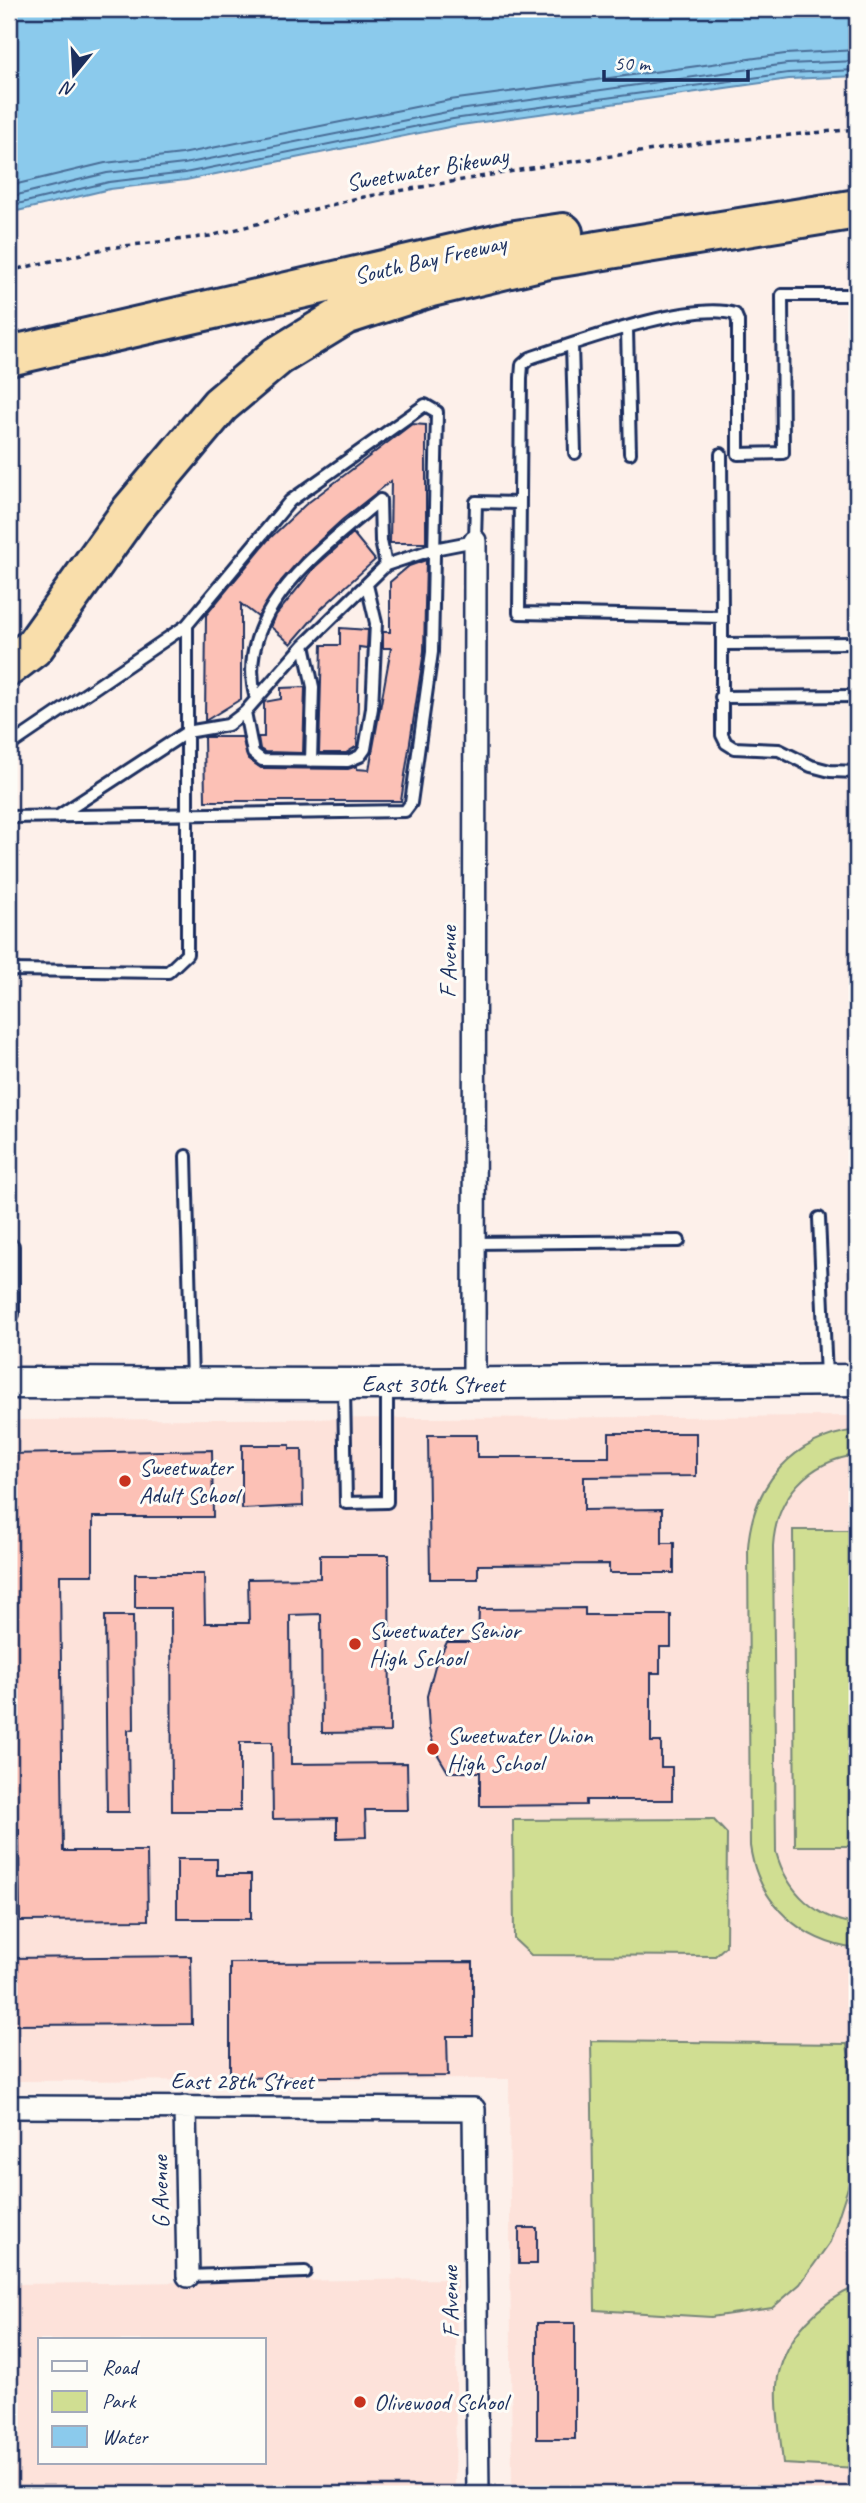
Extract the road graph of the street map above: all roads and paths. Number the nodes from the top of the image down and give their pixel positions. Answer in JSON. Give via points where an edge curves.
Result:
{"nodes":[{"id":1,"x":857,"y":129,"type":"edge"},
{"id":2,"x":857,"y":201,"type":"edge"},
{"id":3,"x":857,"y":209,"type":"edge"},
{"id":4,"x":9,"y":271,"type":"edge"},
{"id":5,"x":857,"y":295,"type":"edge"},
{"id":6,"x":627,"y":329,"type":"junction"},
{"id":7,"x":572,"y":345,"type":"junction"},
{"id":8,"x":9,"y":356,"type":"edge"},
{"id":9,"x":575,"y":453,"type":"dead end"},
{"id":10,"x":630,"y":453,"type":"dead end"},
{"id":11,"x":721,"y":454,"type":"dead end"},
{"id":12,"x":520,"y":503,"type":"junction"},
{"id":13,"x":475,"y":541,"type":"junction"},
{"id":14,"x":434,"y":549,"type":"junction"},
{"id":15,"x":386,"y":565,"type":"junction"},
{"id":16,"x":367,"y":585,"type":"junction"},
{"id":17,"x":722,"y":617,"type":"junction"},
{"id":18,"x":187,"y":625,"type":"junction"},
{"id":19,"x":857,"y":643,"type":"edge"},
{"id":20,"x":722,"y":644,"type":"junction"},
{"id":21,"x":304,"y":645,"type":"junction"},
{"id":22,"x":9,"y":666,"type":"edge"},
{"id":23,"x":857,"y":696,"type":"edge"},
{"id":24,"x":722,"y":697,"type":"junction"},
{"id":25,"x":256,"y":699,"type":"junction"},
{"id":26,"x":245,"y":712,"type":"junction"},
{"id":27,"x":187,"y":732,"type":"junction"},
{"id":28,"x":9,"y":746,"type":"edge"},
{"id":29,"x":311,"y":761,"type":"junction"},
{"id":30,"x":857,"y":772,"type":"edge"},
{"id":31,"x":187,"y":816,"type":"junction"},
{"id":32,"x":9,"y":817,"type":"edge"},
{"id":33,"x":57,"y":817,"type":"junction"},
{"id":34,"x":9,"y":970,"type":"edge"},
{"id":35,"x":186,"y":1156,"type":"dead end"},
{"id":36,"x":819,"y":1218,"type":"dead end"},
{"id":37,"x":679,"y":1241,"type":"dead end"},
{"id":38,"x":474,"y":1243,"type":"junction"},
{"id":39,"x":9,"y":1246,"type":"edge"},
{"id":40,"x":9,"y":1319,"type":"edge"},
{"id":41,"x":827,"y":1380,"type":"junction"},
{"id":42,"x":857,"y":1380,"type":"edge"},
{"id":43,"x":9,"y":1383,"type":"edge"},
{"id":44,"x":344,"y":1384,"type":"junction"},
{"id":45,"x":387,"y":1384,"type":"junction"},
{"id":46,"x":474,"y":1384,"type":"junction"},
{"id":47,"x":192,"y":1385,"type":"junction"},
{"id":48,"x":9,"y":2107,"type":"edge"},
{"id":49,"x":184,"y":2107,"type":"junction"},
{"id":50,"x":474,"y":2109,"type":"joint"},
{"id":51,"x":305,"y":2272,"type":"dead end"},
{"id":52,"x":188,"y":2276,"type":"joint"},
{"id":53,"x":478,"y":2494,"type":"edge"}],
"edges":[{"from":1,"to":4,"type":"path","name":"Sweetwater Bikeway","via":[[702,143],[549,165],[358,198],[210,236],[107,248]]},
{"from":2,"to":8,"type":"highway","name":"South Bay Freeway","via":[[730,211],[509,240]]},
{"from":3,"to":22,"type":"highway","via":[[548,259],[431,287],[345,315],[278,356],[220,405],[131,511],[34,647]]},
{"from":5,"to":6,"type":"lane","via":[[782,295],[783,453],[738,454],[738,321],[734,314],[682,314]]},
{"from":6,"to":7,"type":"lane"},
{"from":6,"to":10,"type":"lane"},
{"from":7,"to":9,"type":"lane"},
{"from":7,"to":12,"type":"lane","via":[[530,358],[523,365]]},
{"from":11,"to":17,"type":"lane"},
{"from":12,"to":13,"type":"lane","via":[[477,502]]},
{"from":12,"to":17,"type":"lane","via":[[519,614]]},
{"from":13,"to":14,"type":"lane"},
{"from":13,"to":38,"type":"street","name":"F Avenue"},
{"from":14,"to":15,"type":"lane"},
{"from":14,"to":18,"type":"lane","via":[[437,412],[425,404],[290,501]]},
{"from":14,"to":31,"type":"lane","via":[[432,652],[411,803],[405,811]]},
{"from":15,"to":16,"type":"lane"},
{"from":15,"to":25,"type":"lane","via":[[380,500],[276,599],[257,631],[253,650]]},
{"from":16,"to":21,"type":"lane"},
{"from":16,"to":29,"type":"lane","via":[[376,623],[365,749],[348,761]]},
{"from":17,"to":20,"type":"lane"},
{"from":18,"to":27,"type":"lane"},
{"from":18,"to":28,"type":"lane"},
{"from":19,"to":20,"type":"lane"},
{"from":20,"to":24,"type":"lane"},
{"from":21,"to":25,"type":"lane"},
{"from":21,"to":29,"type":"lane","via":[[313,687]]},
{"from":23,"to":24,"type":"lane"},
{"from":24,"to":30,"type":"lane","via":[[722,735],[734,748],[779,750],[811,766]]},
{"from":25,"to":26,"type":"lane"},
{"from":26,"to":27,"type":"lane","via":[[228,725]]},
{"from":26,"to":29,"type":"lane","via":[[253,753],[262,760]]},
{"from":27,"to":31,"type":"lane"},
{"from":27,"to":33,"type":"lane"},
{"from":31,"to":33,"type":"lane"},
{"from":31,"to":34,"type":"lane","via":[[187,954],[168,972]]},
{"from":32,"to":33,"type":"lane"},
{"from":35,"to":47,"type":"lane"},
{"from":36,"to":41,"type":"lane"},
{"from":37,"to":38,"type":"lane"},
{"from":38,"to":46,"type":"street","name":"F Avenue"},
{"from":39,"to":40,"type":"lane","via":[[13,1246],[13,1314]]},
{"from":41,"to":42,"type":"main road","name":"East 30th Street"},
{"from":41,"to":46,"type":"main road","name":"East 30th Street"},
{"from":43,"to":47,"type":"main road","name":"East 30th Street"},
{"from":44,"to":45,"type":"main road","name":"East 30th Street"},
{"from":44,"to":45,"type":"lane","via":[[346,1503],[387,1502]]},
{"from":44,"to":47,"type":"main road","name":"East 30th Street"},
{"from":45,"to":46,"type":"main road","name":"East 30th Street"},
{"from":48,"to":49,"type":"street","name":"East 28th Street"},
{"from":49,"to":50,"type":"street","name":"East 28th Street"},
{"from":49,"to":52,"type":"street","name":"G Avenue"},
{"from":50,"to":53,"type":"street","name":"F Avenue"},
{"from":51,"to":52,"type":"lane"}]}
